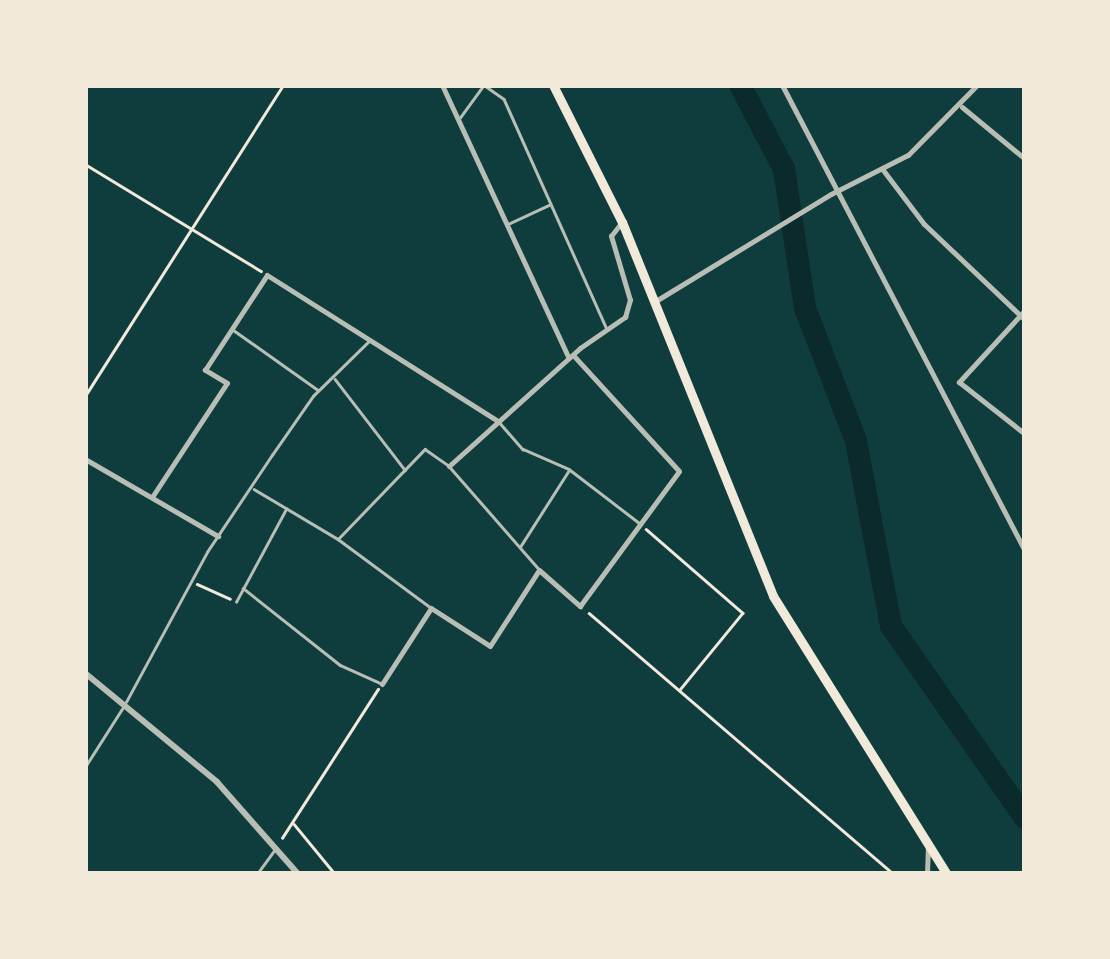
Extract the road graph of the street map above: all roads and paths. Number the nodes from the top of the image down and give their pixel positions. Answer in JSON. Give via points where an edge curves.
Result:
{"nodes":[{"id":1,"x":283,"y":85,"type":"edge"},
{"id":2,"x":442,"y":85,"type":"edge"},
{"id":3,"x":484,"y":85,"type":"edge"},
{"id":4,"x":553,"y":85,"type":"edge"},
{"id":5,"x":782,"y":85,"type":"edge"},
{"id":6,"x":977,"y":85,"type":"edge"},
{"id":7,"x":962,"y":106,"type":"junction"},
{"id":8,"x":458,"y":120,"type":"junction"},
{"id":9,"x":1025,"y":159,"type":"edge"},
{"id":10,"x":85,"y":164,"type":"edge"},
{"id":11,"x":883,"y":170,"type":"junction"},
{"id":12,"x":834,"y":192,"type":"junction"},
{"id":13,"x":551,"y":204,"type":"junction"},
{"id":14,"x":622,"y":222,"type":"junction"},
{"id":15,"x":505,"y":226,"type":"junction"},
{"id":16,"x":190,"y":231,"type":"junction"},
{"id":17,"x":267,"y":275,"type":"junction"},
{"id":18,"x":658,"y":299,"type":"junction"},
{"id":19,"x":1025,"y":310,"type":"edge"},
{"id":20,"x":1022,"y":318,"type":"edge"},
{"id":21,"x":230,"y":328,"type":"junction"},
{"id":22,"x":608,"y":330,"type":"junction"},
{"id":23,"x":371,"y":340,"type":"junction"},
{"id":24,"x":571,"y":357,"type":"junction"},
{"id":25,"x":334,"y":378,"type":"junction"},
{"id":26,"x":319,"y":391,"type":"junction"},
{"id":27,"x":85,"y":396,"type":"edge"},
{"id":28,"x":496,"y":420,"type":"junction"},
{"id":29,"x":1025,"y":434,"type":"edge"},
{"id":30,"x":85,"y":459,"type":"edge"},
{"id":31,"x":449,"y":466,"type":"junction"},
{"id":32,"x":569,"y":469,"type":"junction"},
{"id":33,"x":404,"y":470,"type":"junction"},
{"id":34,"x":254,"y":488,"type":"junction"},
{"id":35,"x":152,"y":497,"type":"junction"},
{"id":36,"x":287,"y":508,"type":"junction"},
{"id":37,"x":639,"y":523,"type":"junction"},
{"id":38,"x":218,"y":536,"type":"junction"},
{"id":39,"x":338,"y":538,"type":"junction"},
{"id":40,"x":519,"y":548,"type":"junction"},
{"id":41,"x":1025,"y":551,"type":"edge"},
{"id":42,"x":539,"y":570,"type":"junction"},
{"id":43,"x":193,"y":582,"type":"junction"},
{"id":44,"x":243,"y":588,"type":"junction"},
{"id":45,"x":236,"y":602,"type":"joint"},
{"id":46,"x":580,"y":606,"type":"junction"},
{"id":47,"x":431,"y":608,"type":"junction"},
{"id":48,"x":85,"y":674,"type":"edge"},
{"id":49,"x":382,"y":684,"type":"junction"},
{"id":50,"x":679,"y":691,"type":"junction"},
{"id":51,"x":126,"y":703,"type":"junction"},
{"id":52,"x":85,"y":766,"type":"edge"},
{"id":53,"x":293,"y":823,"type":"junction"},
{"id":54,"x":928,"y":844,"type":"junction"},
{"id":55,"x":276,"y":848,"type":"junction"},
{"id":56,"x":257,"y":874,"type":"edge"},
{"id":57,"x":298,"y":874,"type":"edge"},
{"id":58,"x":335,"y":874,"type":"edge"},
{"id":59,"x":892,"y":874,"type":"edge"},
{"id":60,"x":927,"y":874,"type":"edge"},
{"id":61,"x":947,"y":874,"type":"edge"}],
"edges":[{"from":1,"to":16,"type":"path"},
{"from":2,"to":8,"type":"street"},
{"from":3,"to":8,"type":"lane"},
{"from":3,"to":13,"type":"lane","via":[[504,99]]},
{"from":4,"to":14,"type":"main road"},
{"from":5,"to":12,"type":"street"},
{"from":6,"to":7,"type":"street"},
{"from":7,"to":9,"type":"street"},
{"from":7,"to":11,"type":"street"},
{"from":8,"to":15,"type":"street"},
{"from":10,"to":16,"type":"path"},
{"from":11,"to":12,"type":"street"},
{"from":11,"to":20,"type":"street","via":[[924,224]]},
{"from":12,"to":18,"type":"street"},
{"from":12,"to":41,"type":"street"},
{"from":13,"to":15,"type":"lane"},
{"from":13,"to":22,"type":"lane"},
{"from":14,"to":18,"type":"main road"},
{"from":14,"to":22,"type":"street","via":[[612,236],[630,310]]},
{"from":15,"to":24,"type":"street"},
{"from":16,"to":17,"type":"path"},
{"from":16,"to":27,"type":"path"},
{"from":17,"to":21,"type":"street"},
{"from":17,"to":23,"type":"street"},
{"from":18,"to":54,"type":"main road","via":[[773,596]]},
{"from":19,"to":20,"type":"street"},
{"from":20,"to":29,"type":"street","via":[[959,382]]},
{"from":21,"to":26,"type":"lane","via":[[280,356]]},
{"from":21,"to":35,"type":"street","via":[[204,370],[227,383]]},
{"from":22,"to":24,"type":"street"},
{"from":23,"to":25,"type":"lane"},
{"from":23,"to":28,"type":"street"},
{"from":24,"to":28,"type":"street"},
{"from":24,"to":37,"type":"street","via":[[679,470]]},
{"from":25,"to":26,"type":"lane"},
{"from":25,"to":33,"type":"lane"},
{"from":26,"to":34,"type":"lane"},
{"from":28,"to":31,"type":"street"},
{"from":28,"to":32,"type":"lane","via":[[523,449]]},
{"from":30,"to":35,"type":"street"},
{"from":31,"to":33,"type":"lane","via":[[425,449]]},
{"from":31,"to":40,"type":"lane"},
{"from":32,"to":37,"type":"lane"},
{"from":32,"to":40,"type":"lane"},
{"from":33,"to":39,"type":"lane"},
{"from":34,"to":36,"type":"lane"},
{"from":34,"to":38,"type":"lane"},
{"from":35,"to":38,"type":"street"},
{"from":36,"to":39,"type":"lane"},
{"from":36,"to":44,"type":"lane"},
{"from":37,"to":46,"type":"street"},
{"from":37,"to":50,"type":"path","via":[[743,613]]},
{"from":38,"to":43,"type":"lane"},
{"from":39,"to":47,"type":"lane"},
{"from":40,"to":42,"type":"lane"},
{"from":42,"to":46,"type":"street"},
{"from":42,"to":47,"type":"street","via":[[490,646]]},
{"from":43,"to":45,"type":"path"},
{"from":43,"to":51,"type":"lane"},
{"from":44,"to":45,"type":"lane"},
{"from":44,"to":49,"type":"lane","via":[[340,665]]},
{"from":46,"to":50,"type":"path"},
{"from":47,"to":49,"type":"street"},
{"from":48,"to":51,"type":"street"},
{"from":49,"to":53,"type":"path"},
{"from":50,"to":59,"type":"path"},
{"from":51,"to":52,"type":"lane"},
{"from":51,"to":55,"type":"street","via":[[217,782]]},
{"from":53,"to":55,"type":"path"},
{"from":53,"to":58,"type":"path"},
{"from":54,"to":60,"type":"street"},
{"from":54,"to":61,"type":"main road"},
{"from":55,"to":56,"type":"lane"},
{"from":55,"to":57,"type":"street"}]}
